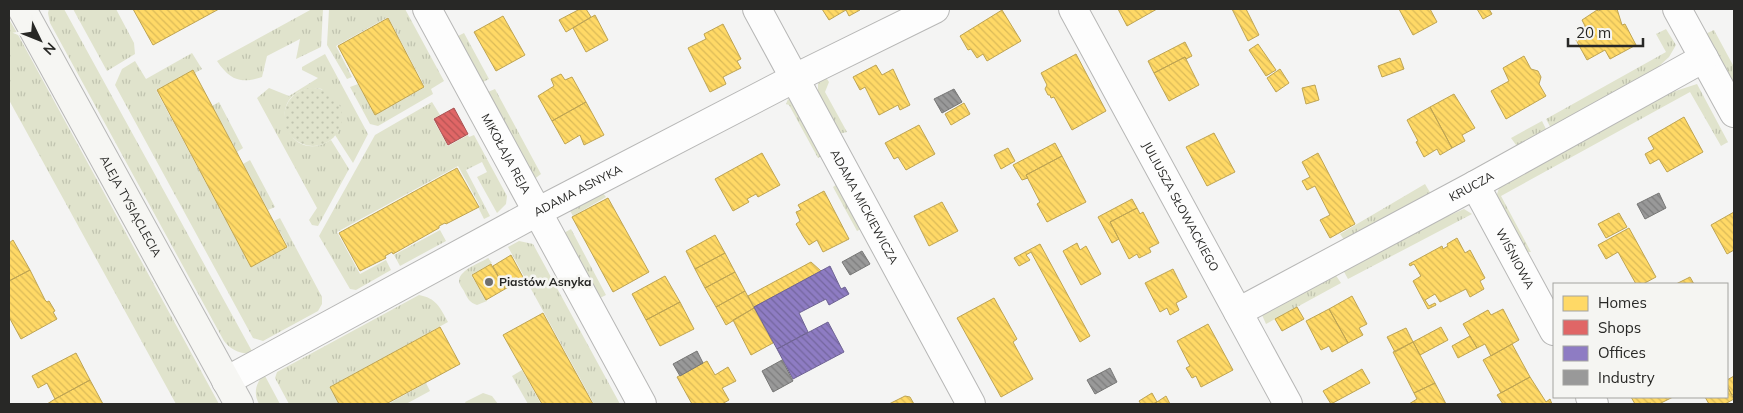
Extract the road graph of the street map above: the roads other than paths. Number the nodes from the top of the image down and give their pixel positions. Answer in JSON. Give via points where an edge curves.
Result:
{"nodes":[{"id":1,"x":22,"y":9,"type":"edge"},
{"id":2,"x":427,"y":9,"type":"edge"},
{"id":3,"x":757,"y":9,"type":"edge"},
{"id":4,"x":935,"y":9,"type":"edge"},
{"id":5,"x":1073,"y":9,"type":"edge"},
{"id":6,"x":1677,"y":9,"type":"edge"},
{"id":7,"x":1704,"y":58,"type":"junction"},
{"id":8,"x":796,"y":78,"type":"junction"},
{"id":9,"x":1734,"y":113,"type":"edge"},
{"id":10,"x":1475,"y":185,"type":"junction"},
{"id":11,"x":537,"y":212,"type":"junction"},
{"id":12,"x":1238,"y":312,"type":"junction"},
{"id":13,"x":1553,"y":329,"type":"edge"},
{"id":14,"x":226,"y":381,"type":"junction"},
{"id":15,"x":239,"y":404,"type":"edge"},
{"id":16,"x":642,"y":404,"type":"edge"},
{"id":17,"x":971,"y":404,"type":"edge"},
{"id":18,"x":1288,"y":404,"type":"edge"}],
"edges":[{"from":1,"to":14,"type":"street","name":"ALEJA TYSIĄCLECIA"},
{"from":2,"to":11,"type":"street","name":"MIKOŁAJA REJA"},
{"from":3,"to":8,"type":"street","name":"ADAMA MICKIEWICZA"},
{"from":4,"to":8,"type":"street","name":"ADAMA ASNYKA"},
{"from":5,"to":12,"type":"street","name":"JULIUSZA SŁOWACKIEGO"},
{"from":6,"to":7,"type":"street"},
{"from":7,"to":9,"type":"street"},
{"from":7,"to":10,"type":"street","name":"KRUCZA"},
{"from":8,"to":11,"type":"street","name":"ADAMA ASNYKA"},
{"from":8,"to":17,"type":"street","name":"ADAMA MICKIEWICZA"},
{"from":10,"to":12,"type":"street","name":"KRUCZA"},
{"from":10,"to":13,"type":"street","name":"WIŚNIOWA"},
{"from":11,"to":14,"type":"street","name":"ADAMA ASNYKA"},
{"from":11,"to":16,"type":"street","name":"MIKOŁAJA REJA"},
{"from":12,"to":18,"type":"street","name":"JULIUSZA SŁOWACKIEGO"},
{"from":14,"to":15,"type":"street","name":"ALEJA TYSIĄCLECIA"}]}
